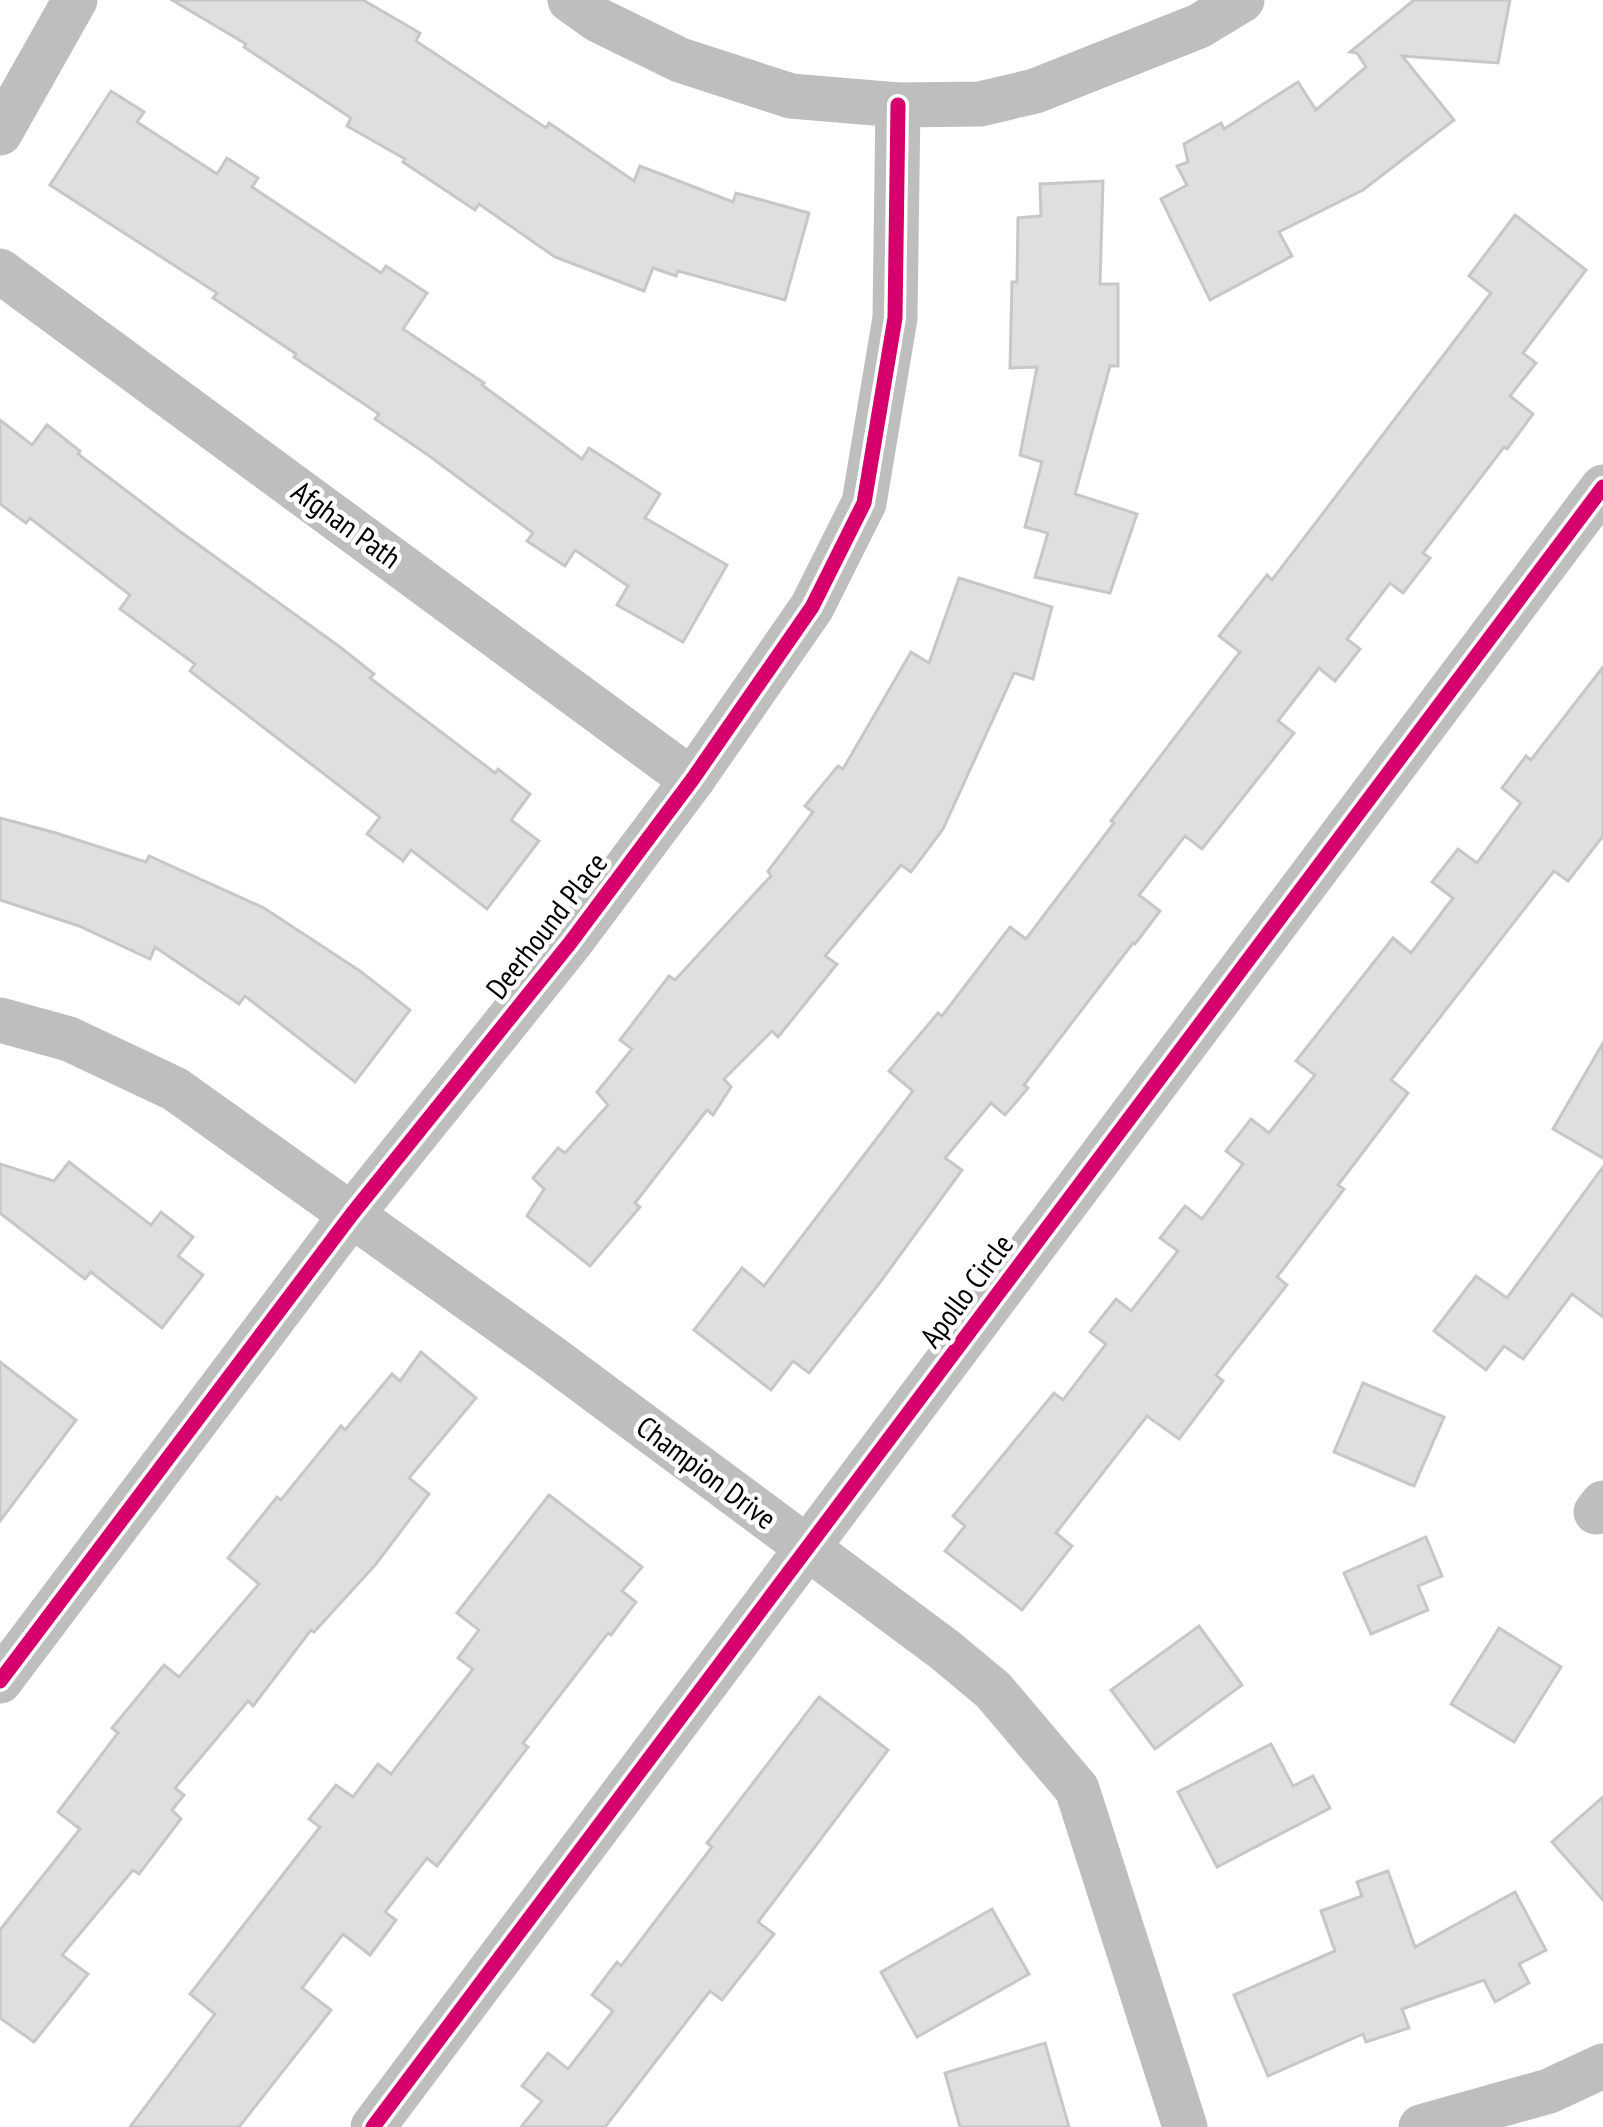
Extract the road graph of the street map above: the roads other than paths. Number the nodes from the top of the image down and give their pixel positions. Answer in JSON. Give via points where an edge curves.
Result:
{"nodes":[{"id":1,"x":75,"y":0,"type":"edge"},
{"id":2,"x":570,"y":0,"type":"edge"},
{"id":3,"x":1242,"y":0,"type":"edge"},
{"id":4,"x":898,"y":105,"type":"junction"},
{"id":5,"x":0,"y":133,"type":"edge"},
{"id":6,"x":0,"y":271,"type":"edge"},
{"id":7,"x":1603,"y":488,"type":"edge"},
{"id":8,"x":692,"y":780,"type":"junction"},
{"id":9,"x":0,"y":1020,"type":"edge"},
{"id":10,"x":352,"y":1214,"type":"junction"},
{"id":11,"x":808,"y":1549,"type":"junction"},
{"id":12,"x":0,"y":1681,"type":"edge"},
{"id":13,"x":1603,"y":2066,"type":"edge"},
{"id":14,"x":373,"y":2127,"type":"edge"},
{"id":15,"x":1185,"y":2127,"type":"edge"},
{"id":16,"x":1421,"y":2127,"type":"edge"}],
"edges":[{"from":1,"to":5,"type":"street"},
{"from":2,"to":4,"type":"street","via":[[702,68],[791,96]]},
{"from":3,"to":4,"type":"street","via":[[1198,26],[1035,91],[980,104]]},
{"from":4,"to":8,"type":"street","name":"Deerhound Place","via":[[895,318],[864,503],[812,607]]},
{"from":6,"to":8,"type":"street","name":"Afghan Path"},
{"from":7,"to":11,"type":"street","name":"Apollo Circle"},
{"from":8,"to":10,"type":"street","name":"Deerhound Place"},
{"from":9,"to":10,"type":"street","name":"Champion Drive","via":[[69,1039],[175,1089]]},
{"from":10,"to":11,"type":"street","name":"Champion Drive"},
{"from":10,"to":12,"type":"street","name":"Deerhound Place"},
{"from":11,"to":14,"type":"street","name":"Apollo Circle"},
{"from":11,"to":15,"type":"street","name":"Champion Drive","via":[[993,1690],[1077,1789]]},
{"from":13,"to":16,"type":"street","via":[[1549,2091]]}]}
